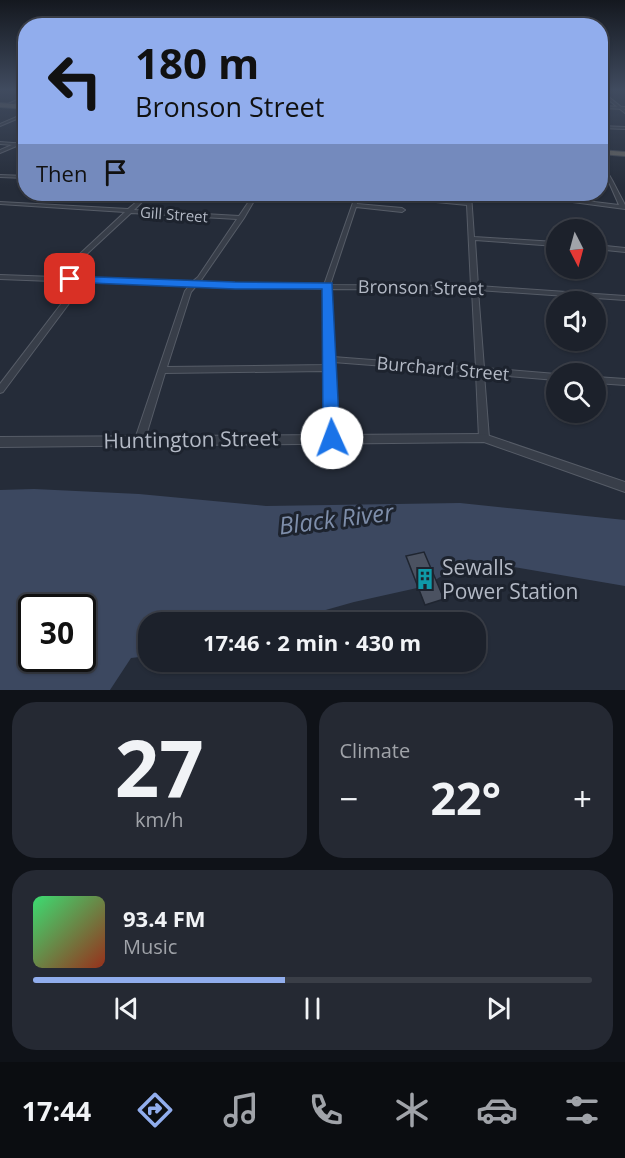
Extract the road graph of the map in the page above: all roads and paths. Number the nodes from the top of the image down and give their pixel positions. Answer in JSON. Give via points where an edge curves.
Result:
{"nodes":[{"id":1,"x":608,"y":127,"type":"edge"},
{"id":2,"x":625,"y":128,"type":"edge"},
{"id":3,"x":0,"y":143,"type":"edge"},
{"id":4,"x":18,"y":143,"type":"edge"},
{"id":5,"x":15,"y":144,"type":"junction"},
{"id":6,"x":18,"y":145,"type":"edge"},
{"id":7,"x":0,"y":152,"type":"edge"},
{"id":8,"x":608,"y":153,"type":"edge"},
{"id":9,"x":625,"y":154,"type":"edge"},
{"id":10,"x":0,"y":176,"type":"edge"},
{"id":11,"x":18,"y":177,"type":"edge"},
{"id":12,"x":608,"y":177,"type":"edge"},
{"id":13,"x":141,"y":201,"type":"edge"},
{"id":14,"x":252,"y":201,"type":"edge"},
{"id":15,"x":355,"y":201,"type":"edge"},
{"id":16,"x":438,"y":201,"type":"edge"},
{"id":17,"x":580,"y":201,"type":"edge"},
{"id":18,"x":3,"y":203,"type":"edge"},
{"id":19,"x":470,"y":204,"type":"joint"},
{"id":20,"x":354,"y":205,"type":"junction"},
{"id":21,"x":623,"y":206,"type":"edge"},
{"id":22,"x":0,"y":208,"type":"edge"},
{"id":23,"x":402,"y":210,"type":"dead end"},
{"id":24,"x":130,"y":211,"type":"junction"},
{"id":25,"x":241,"y":218,"type":"junction"},
{"id":26,"x":471,"y":238,"type":"junction"},
{"id":27,"x":546,"y":243,"type":"edge"},
{"id":28,"x":606,"y":249,"type":"edge"},
{"id":29,"x":625,"y":250,"type":"edge"},
{"id":30,"x":1,"y":277,"type":"edge"},
{"id":31,"x":57,"y":279,"type":"junction"},
{"id":32,"x":83,"y":280,"type":"junction"},
{"id":33,"x":193,"y":284,"type":"junction"},
{"id":34,"x":327,"y":285,"type":"junction"},
{"id":35,"x":474,"y":289,"type":"junction"},
{"id":36,"x":625,"y":298,"type":"edge"},
{"id":37,"x":330,"y":363,"type":"junction"},
{"id":38,"x":162,"y":370,"type":"junction"},
{"id":39,"x":480,"y":371,"type":"junction"},
{"id":40,"x":546,"y":376,"type":"edge"},
{"id":41,"x":606,"y":381,"type":"edge"},
{"id":42,"x":625,"y":382,"type":"edge"},
{"id":43,"x":0,"y":390,"type":"edge"},
{"id":44,"x":332,"y":438,"type":"junction"},
{"id":45,"x":484,"y":438,"type":"junction"},
{"id":46,"x":140,"y":439,"type":"junction"},
{"id":47,"x":0,"y":442,"type":"edge"},
{"id":48,"x":625,"y":486,"type":"edge"}],
"edges":[{"from":1,"to":2,"type":"street"},
{"from":3,"to":5,"type":"street"},
{"from":4,"to":5,"type":"street"},
{"from":5,"to":6,"type":"street"},
{"from":5,"to":7,"type":"street"},
{"from":8,"to":9,"type":"highway"},
{"from":10,"to":11,"type":"street"},
{"from":12,"to":21,"type":"street"},
{"from":13,"to":24,"type":"street"},
{"from":14,"to":25,"type":"street"},
{"from":15,"to":20,"type":"street"},
{"from":16,"to":19,"type":"street"},
{"from":17,"to":21,"type":"street"},
{"from":18,"to":22,"type":"street"},
{"from":18,"to":24,"type":"street","name":"Gill Street"},
{"from":19,"to":26,"type":"street"},
{"from":20,"to":23,"type":"street"},
{"from":20,"to":34,"type":"street"},
{"from":24,"to":25,"type":"street","name":"Gill Street"},
{"from":24,"to":31,"type":"street"},
{"from":25,"to":33,"type":"street"},
{"from":26,"to":27,"type":"street"},
{"from":26,"to":35,"type":"street"},
{"from":28,"to":29,"type":"street"},
{"from":30,"to":31,"type":"street","name":"Bronson Street"},
{"from":31,"to":32,"type":"street","name":"Bronson Street"},
{"from":32,"to":33,"type":"street","name":"Bronson Street"},
{"from":32,"to":43,"type":"street"},
{"from":33,"to":34,"type":"street","name":"Bronson Street"},
{"from":33,"to":38,"type":"street"},
{"from":34,"to":35,"type":"street","name":"Bronson Street"},
{"from":34,"to":37,"type":"street"},
{"from":35,"to":36,"type":"street","name":"Bronson Street"},
{"from":35,"to":39,"type":"street"},
{"from":37,"to":38,"type":"street","name":"Burchard Street"},
{"from":37,"to":39,"type":"street","name":"Burchard Street"},
{"from":37,"to":44,"type":"street"},
{"from":38,"to":46,"type":"street"},
{"from":39,"to":40,"type":"street","name":"Burchard Street"},
{"from":39,"to":45,"type":"street"},
{"from":41,"to":42,"type":"street"},
{"from":44,"to":45,"type":"street","name":"Huntington Street"},
{"from":44,"to":46,"type":"street","name":"Huntington Street"},
{"from":45,"to":48,"type":"street","name":"Huntington Street"},
{"from":46,"to":47,"type":"street","name":"Huntington Street"}]}
